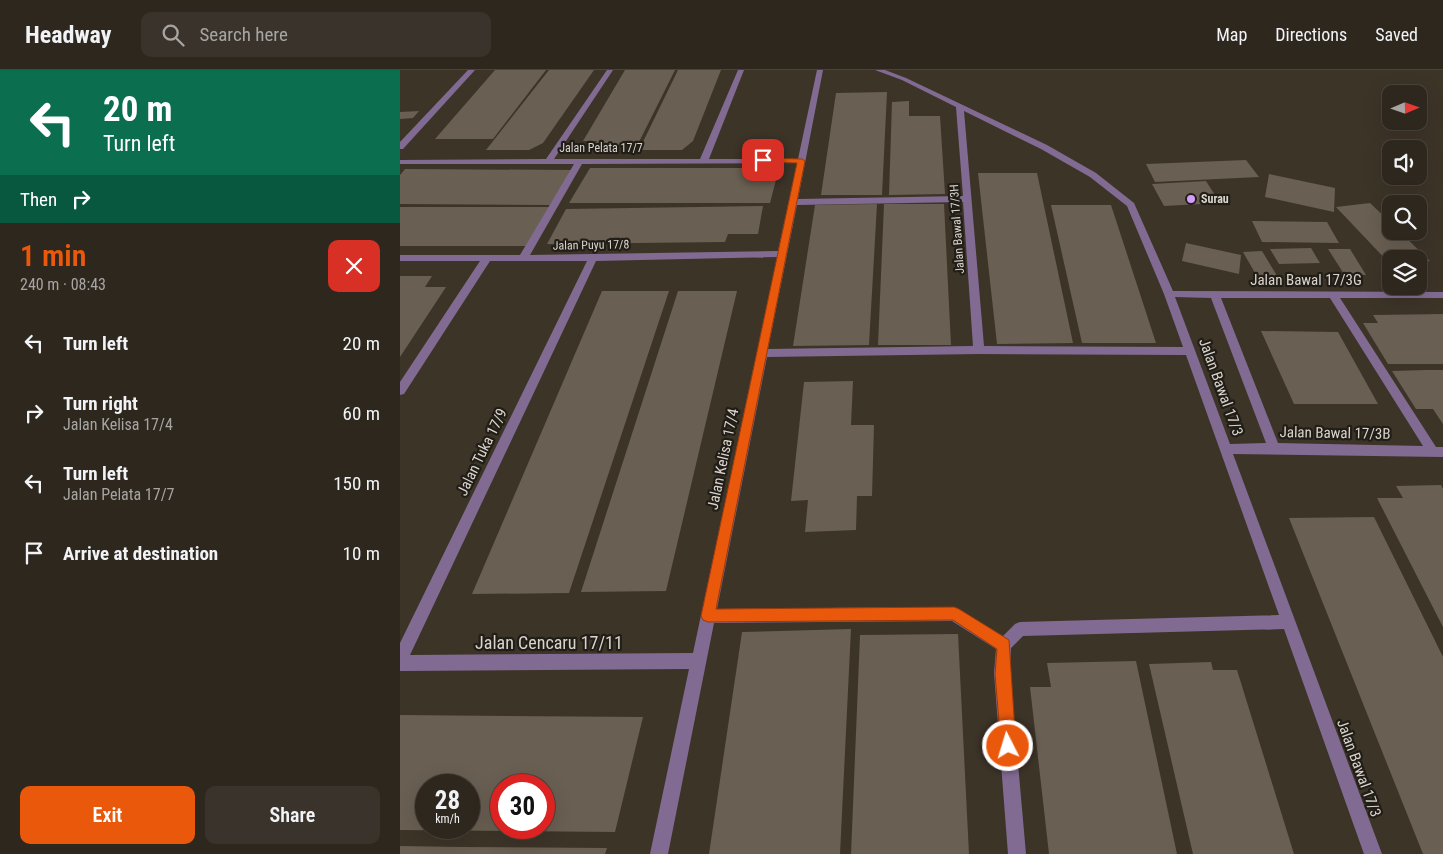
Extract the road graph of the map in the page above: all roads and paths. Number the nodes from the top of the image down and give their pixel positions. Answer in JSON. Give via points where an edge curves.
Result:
{"nodes":[{"id":1,"x":472,"y":70,"type":"edge"},
{"id":2,"x":610,"y":70,"type":"edge"},
{"id":3,"x":741,"y":70,"type":"edge"},
{"id":4,"x":820,"y":70,"type":"edge"},
{"id":5,"x":878,"y":70,"type":"edge"},
{"id":6,"x":960,"y":106,"type":"junction"},
{"id":7,"x":400,"y":146,"type":"edge"},
{"id":8,"x":704,"y":160,"type":"junction"},
{"id":9,"x":549,"y":161,"type":"junction"},
{"id":10,"x":580,"y":161,"type":"junction"},
{"id":11,"x":802,"y":161,"type":"junction"},
{"id":12,"x":400,"y":162,"type":"edge"},
{"id":13,"x":968,"y":199,"type":"junction"},
{"id":14,"x":793,"y":202,"type":"junction"},
{"id":15,"x":782,"y":254,"type":"junction"},
{"id":16,"x":400,"y":258,"type":"edge"},
{"id":17,"x":487,"y":258,"type":"junction"},
{"id":18,"x":523,"y":258,"type":"junction"},
{"id":19,"x":593,"y":258,"type":"junction"},
{"id":20,"x":1170,"y":294,"type":"junction"},
{"id":21,"x":1215,"y":294,"type":"junction"},
{"id":22,"x":1333,"y":295,"type":"junction"},
{"id":23,"x":1443,"y":295,"type":"edge"},
{"id":24,"x":979,"y":350,"type":"junction"},
{"id":25,"x":1190,"y":351,"type":"junction"},
{"id":26,"x":762,"y":353,"type":"junction"},
{"id":27,"x":400,"y":391,"type":"edge"},
{"id":28,"x":1274,"y":448,"type":"junction"},
{"id":29,"x":1226,"y":449,"type":"junction"},
{"id":30,"x":1437,"y":452,"type":"edge"},
{"id":31,"x":708,"y":616,"type":"junction"},
{"id":32,"x":1288,"y":622,"type":"junction"},
{"id":33,"x":1004,"y":645,"type":"junction"},
{"id":34,"x":400,"y":661,"type":"edge"},
{"id":35,"x":698,"y":661,"type":"junction"},
{"id":36,"x":659,"y":854,"type":"edge"},
{"id":37,"x":1017,"y":854,"type":"edge"},
{"id":38,"x":1372,"y":854,"type":"edge"}],
"edges":[{"from":1,"to":7,"type":"street"},
{"from":2,"to":9,"type":"street"},
{"from":3,"to":8,"type":"street"},
{"from":4,"to":11,"type":"street","name":"Jalan Kelisa 17/4"},
{"from":5,"to":6,"type":"street","name":"Jalan Bawal 17/3"},
{"from":6,"to":13,"type":"street","name":"Jalan Bawal 17/3H"},
{"from":6,"to":20,"type":"street","name":"Jalan Bawal 17/3","via":[[1093,175],[1131,205]]},
{"from":8,"to":10,"type":"street","name":"Jalan Pelata 17/7"},
{"from":8,"to":11,"type":"street","name":"Jalan Pelata 17/7"},
{"from":9,"to":10,"type":"street","name":"Jalan Pelata 17/7"},
{"from":9,"to":12,"type":"street","name":"Jalan Pelata 17/7"},
{"from":10,"to":18,"type":"street"},
{"from":11,"to":14,"type":"street","name":"Jalan Kelisa 17/4"},
{"from":13,"to":14,"type":"street"},
{"from":13,"to":24,"type":"street","name":"Jalan Bawal 17/3H"},
{"from":14,"to":15,"type":"street","name":"Jalan Kelisa 17/4"},
{"from":15,"to":19,"type":"street","name":"Jalan Puyu 17/8"},
{"from":15,"to":26,"type":"street","name":"Jalan Kelisa 17/4"},
{"from":16,"to":17,"type":"street","name":"Jalan Puyu 17/8"},
{"from":17,"to":18,"type":"street","name":"Jalan Puyu 17/8"},
{"from":17,"to":27,"type":"street"},
{"from":18,"to":19,"type":"street","name":"Jalan Puyu 17/8"},
{"from":19,"to":34,"type":"street","name":"Jalan Tuka 17/9"},
{"from":20,"to":21,"type":"street","name":"Jalan Bawal 17/3G"},
{"from":20,"to":25,"type":"street","name":"Jalan Bawal 17/3"},
{"from":21,"to":22,"type":"street","name":"Jalan Bawal 17/3G"},
{"from":21,"to":28,"type":"street"},
{"from":22,"to":23,"type":"street","name":"Jalan Bawal 17/3G"},
{"from":22,"to":30,"type":"street"},
{"from":24,"to":25,"type":"street"},
{"from":24,"to":26,"type":"street"},
{"from":25,"to":29,"type":"street","name":"Jalan Bawal 17/3"},
{"from":26,"to":31,"type":"street","name":"Jalan Kelisa 17/4"},
{"from":28,"to":29,"type":"street","name":"Jalan Bawal 17/3B"},
{"from":28,"to":30,"type":"street","name":"Jalan Bawal 17/3B"},
{"from":29,"to":32,"type":"street","name":"Jalan Bawal 17/3"},
{"from":31,"to":33,"type":"street","via":[[954,614]]},
{"from":31,"to":35,"type":"street","name":"Jalan Kelisa 17/4"},
{"from":32,"to":33,"type":"street","via":[[1020,629]]},
{"from":32,"to":38,"type":"street","name":"Jalan Bawal 17/3"},
{"from":33,"to":37,"type":"street","via":[[1002,674]]},
{"from":34,"to":35,"type":"street","name":"Jalan Cencaru 17/11"},
{"from":35,"to":36,"type":"street","name":"Jalan Kelisa 17/4"}]}
